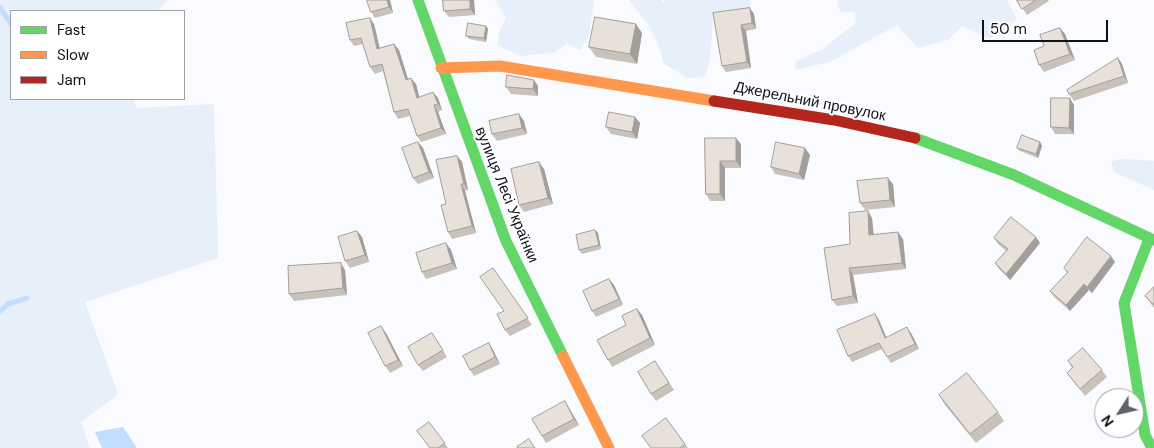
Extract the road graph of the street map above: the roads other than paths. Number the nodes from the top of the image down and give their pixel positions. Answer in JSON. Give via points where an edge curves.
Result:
{"nodes":[{"id":1,"x":418,"y":0,"type":"edge"},
{"id":2,"x":441,"y":68,"type":"junction"},
{"id":3,"x":1152,"y":240,"type":"edge"},
{"id":4,"x":608,"y":448,"type":"edge"},
{"id":5,"x":1152,"y":448,"type":"edge"}],
"edges":[{"from":1,"to":2,"type":"street","name":"вулиця Лесі Українки"},
{"from":2,"to":3,"type":"street","name":"Джерельний провулок","via":[[500,66],[834,120],[922,140],[1014,175]]},
{"from":2,"to":4,"type":"street","name":"вулиця Лесі Українки","via":[[506,241]]},
{"from":3,"to":5,"type":"street","via":[[1124,303],[1144,435]]}]}
